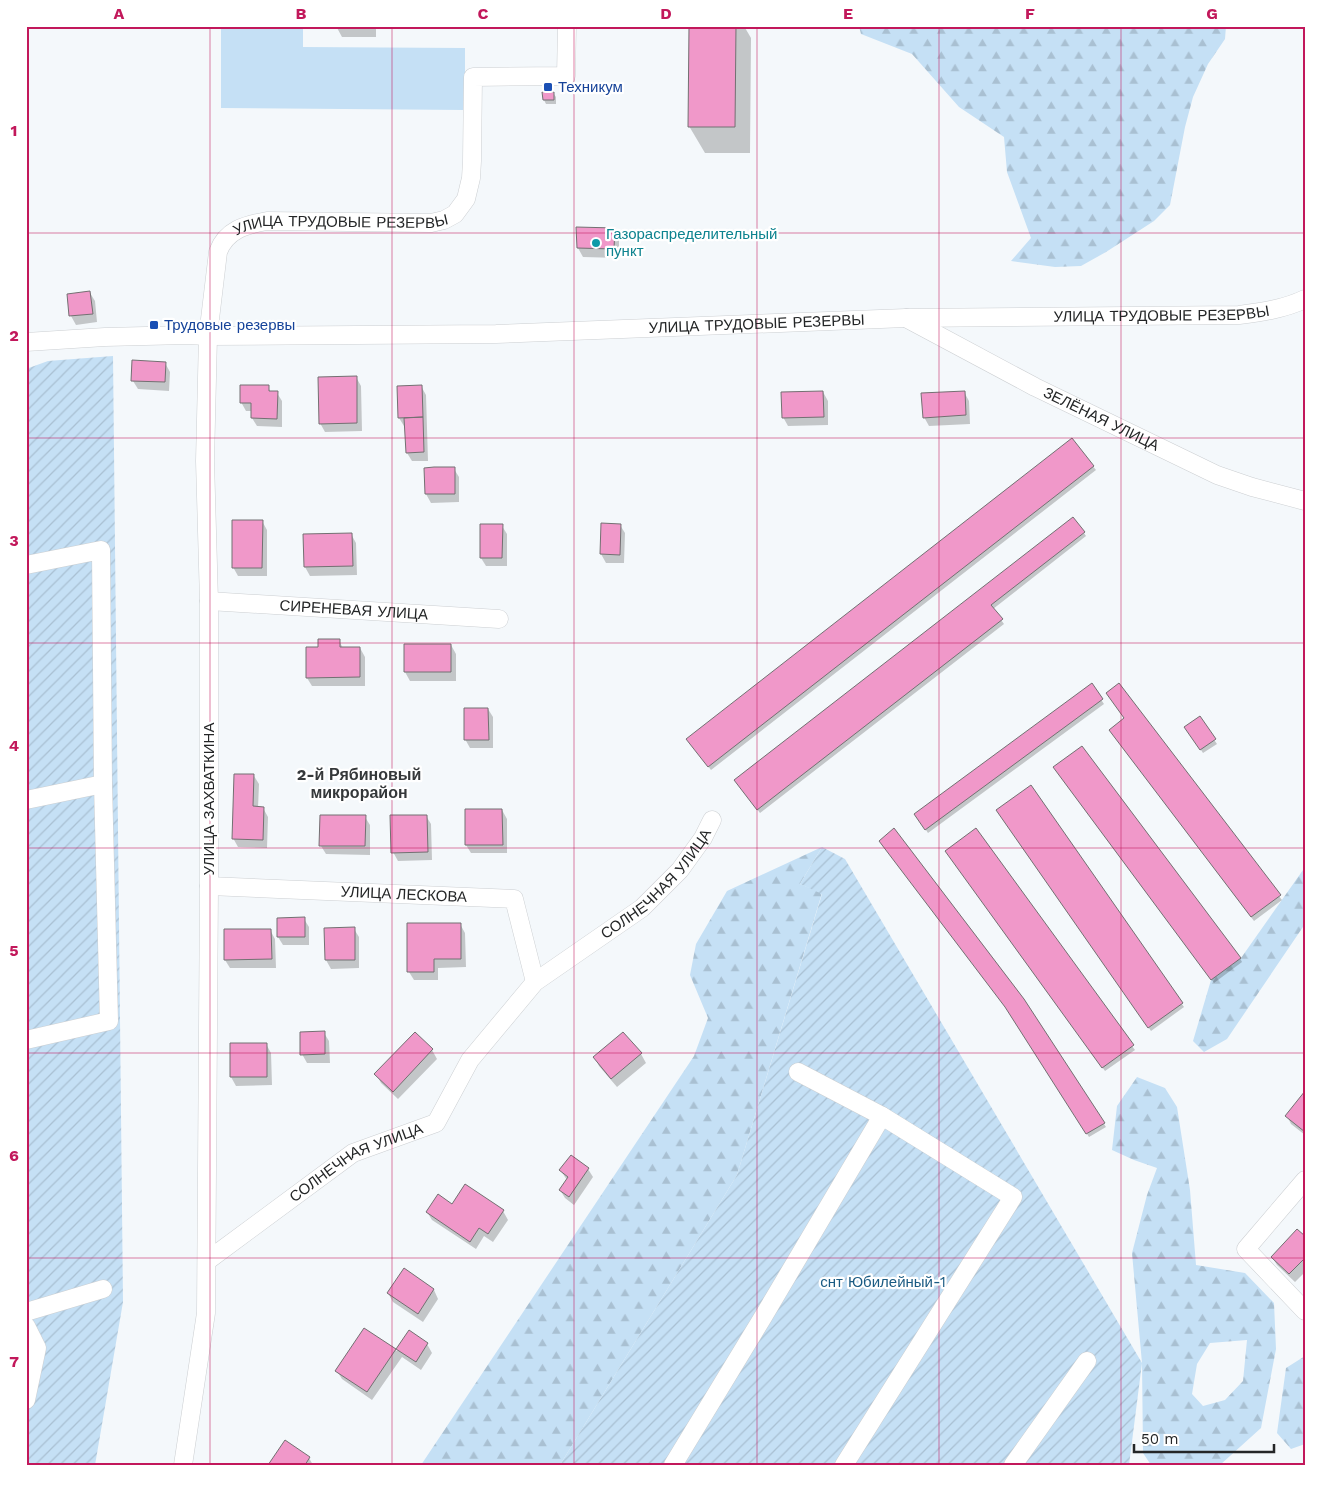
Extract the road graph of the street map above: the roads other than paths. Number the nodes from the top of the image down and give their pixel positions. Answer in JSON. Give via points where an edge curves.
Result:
{"nodes":[{"id":1,"x":567,"y":26,"type":"edge"},
{"id":2,"x":1305,"y":299,"type":"edge"},
{"id":3,"x":906,"y":318,"type":"junction"},
{"id":4,"x":208,"y":336,"type":"junction"},
{"id":5,"x":26,"y":342,"type":"edge"},
{"id":6,"x":1305,"y":501,"type":"edge"},
{"id":7,"x":26,"y":565,"type":"edge"},
{"id":8,"x":209,"y":601,"type":"junction"},
{"id":9,"x":499,"y":619,"type":"dead end"},
{"id":10,"x":103,"y":784,"type":"junction"},
{"id":11,"x":26,"y":800,"type":"edge"},
{"id":12,"x":712,"y":820,"type":"dead end"},
{"id":13,"x":209,"y":886,"type":"junction"},
{"id":14,"x":535,"y":982,"type":"junction"},
{"id":15,"x":26,"y":1040,"type":"edge"},
{"id":16,"x":798,"y":1072,"type":"dead end"},
{"id":17,"x":882,"y":1116,"type":"junction"},
{"id":18,"x":1305,"y":1180,"type":"edge"},
{"id":19,"x":207,"y":1261,"type":"junction"},
{"id":20,"x":103,"y":1289,"type":"dead end"},
{"id":21,"x":1305,"y":1310,"type":"edge"},
{"id":22,"x":26,"y":1312,"type":"edge"},
{"id":23,"x":26,"y":1326,"type":"edge"},
{"id":24,"x":1087,"y":1361,"type":"dead end"},
{"id":25,"x":26,"y":1400,"type":"edge"},
{"id":26,"x":184,"y":1465,"type":"edge"},
{"id":27,"x":673,"y":1465,"type":"edge"},
{"id":28,"x":844,"y":1465,"type":"edge"},
{"id":29,"x":1012,"y":1465,"type":"edge"}],
"edges":[{"from":1,"to":4,"type":"street","name":"УЛИЦА ТРУДОВЫЕ РЕЗЕРВЫ","via":[[566,76],[473,77],[471,178],[466,198],[455,214],[431,223],[267,221],[236,229],[227,236],[218,252]]},
{"from":2,"to":3,"type":"street","name":"УЛИЦА ТРУДОВЫЕ РЕЗЕРВЫ","via":[[1286,307],[1239,315]]},
{"from":3,"to":4,"type":"street","name":"УЛИЦА ТРУДОВЫЕ РЕЗЕРВЫ","via":[[496,334]]},
{"from":3,"to":6,"type":"street","name":"ЗЕЛЁНАЯ УЛИЦА","via":[[1034,387],[1217,475]]},
{"from":4,"to":5,"type":"street","name":"УЛИЦА ТРУДОВЫЕ РЕЗЕРВЫ","via":[[186,334]]},
{"from":4,"to":8,"type":"street","name":"УЛИЦА ЗАХВАТКИНА","via":[[205,462]]},
{"from":7,"to":10,"type":"street","via":[[102,550]]},
{"from":8,"to":9,"type":"street","name":"СИРЕНЕВАЯ УЛИЦА"},
{"from":8,"to":13,"type":"street","name":"УЛИЦА ЗАХВАТКИНА"},
{"from":10,"to":11,"type":"street"},
{"from":10,"to":15,"type":"street","via":[[109,1021]]},
{"from":12,"to":14,"type":"street","name":"СОЛНЕЧНАЯ УЛИЦА","via":[[680,870],[642,908]]},
{"from":13,"to":14,"type":"street","name":"УЛИЦА ЛЕСКОВА","via":[[514,899]]},
{"from":13,"to":19,"type":"street","name":"УЛИЦА ЗАХВАТКИНА"},
{"from":14,"to":19,"type":"street","name":"СОЛНЕЧНАЯ УЛИЦА","via":[[470,1060],[436,1123],[353,1153]]},
{"from":16,"to":17,"type":"street"},
{"from":17,"to":27,"type":"street"},
{"from":17,"to":28,"type":"street","via":[[1014,1197]]},
{"from":18,"to":21,"type":"street","via":[[1246,1249]]},
{"from":19,"to":26,"type":"street","via":[[206,1313]]},
{"from":20,"to":22,"type":"street"},
{"from":23,"to":25,"type":"street","via":[[37,1348]]},
{"from":24,"to":29,"type":"street"}]}
